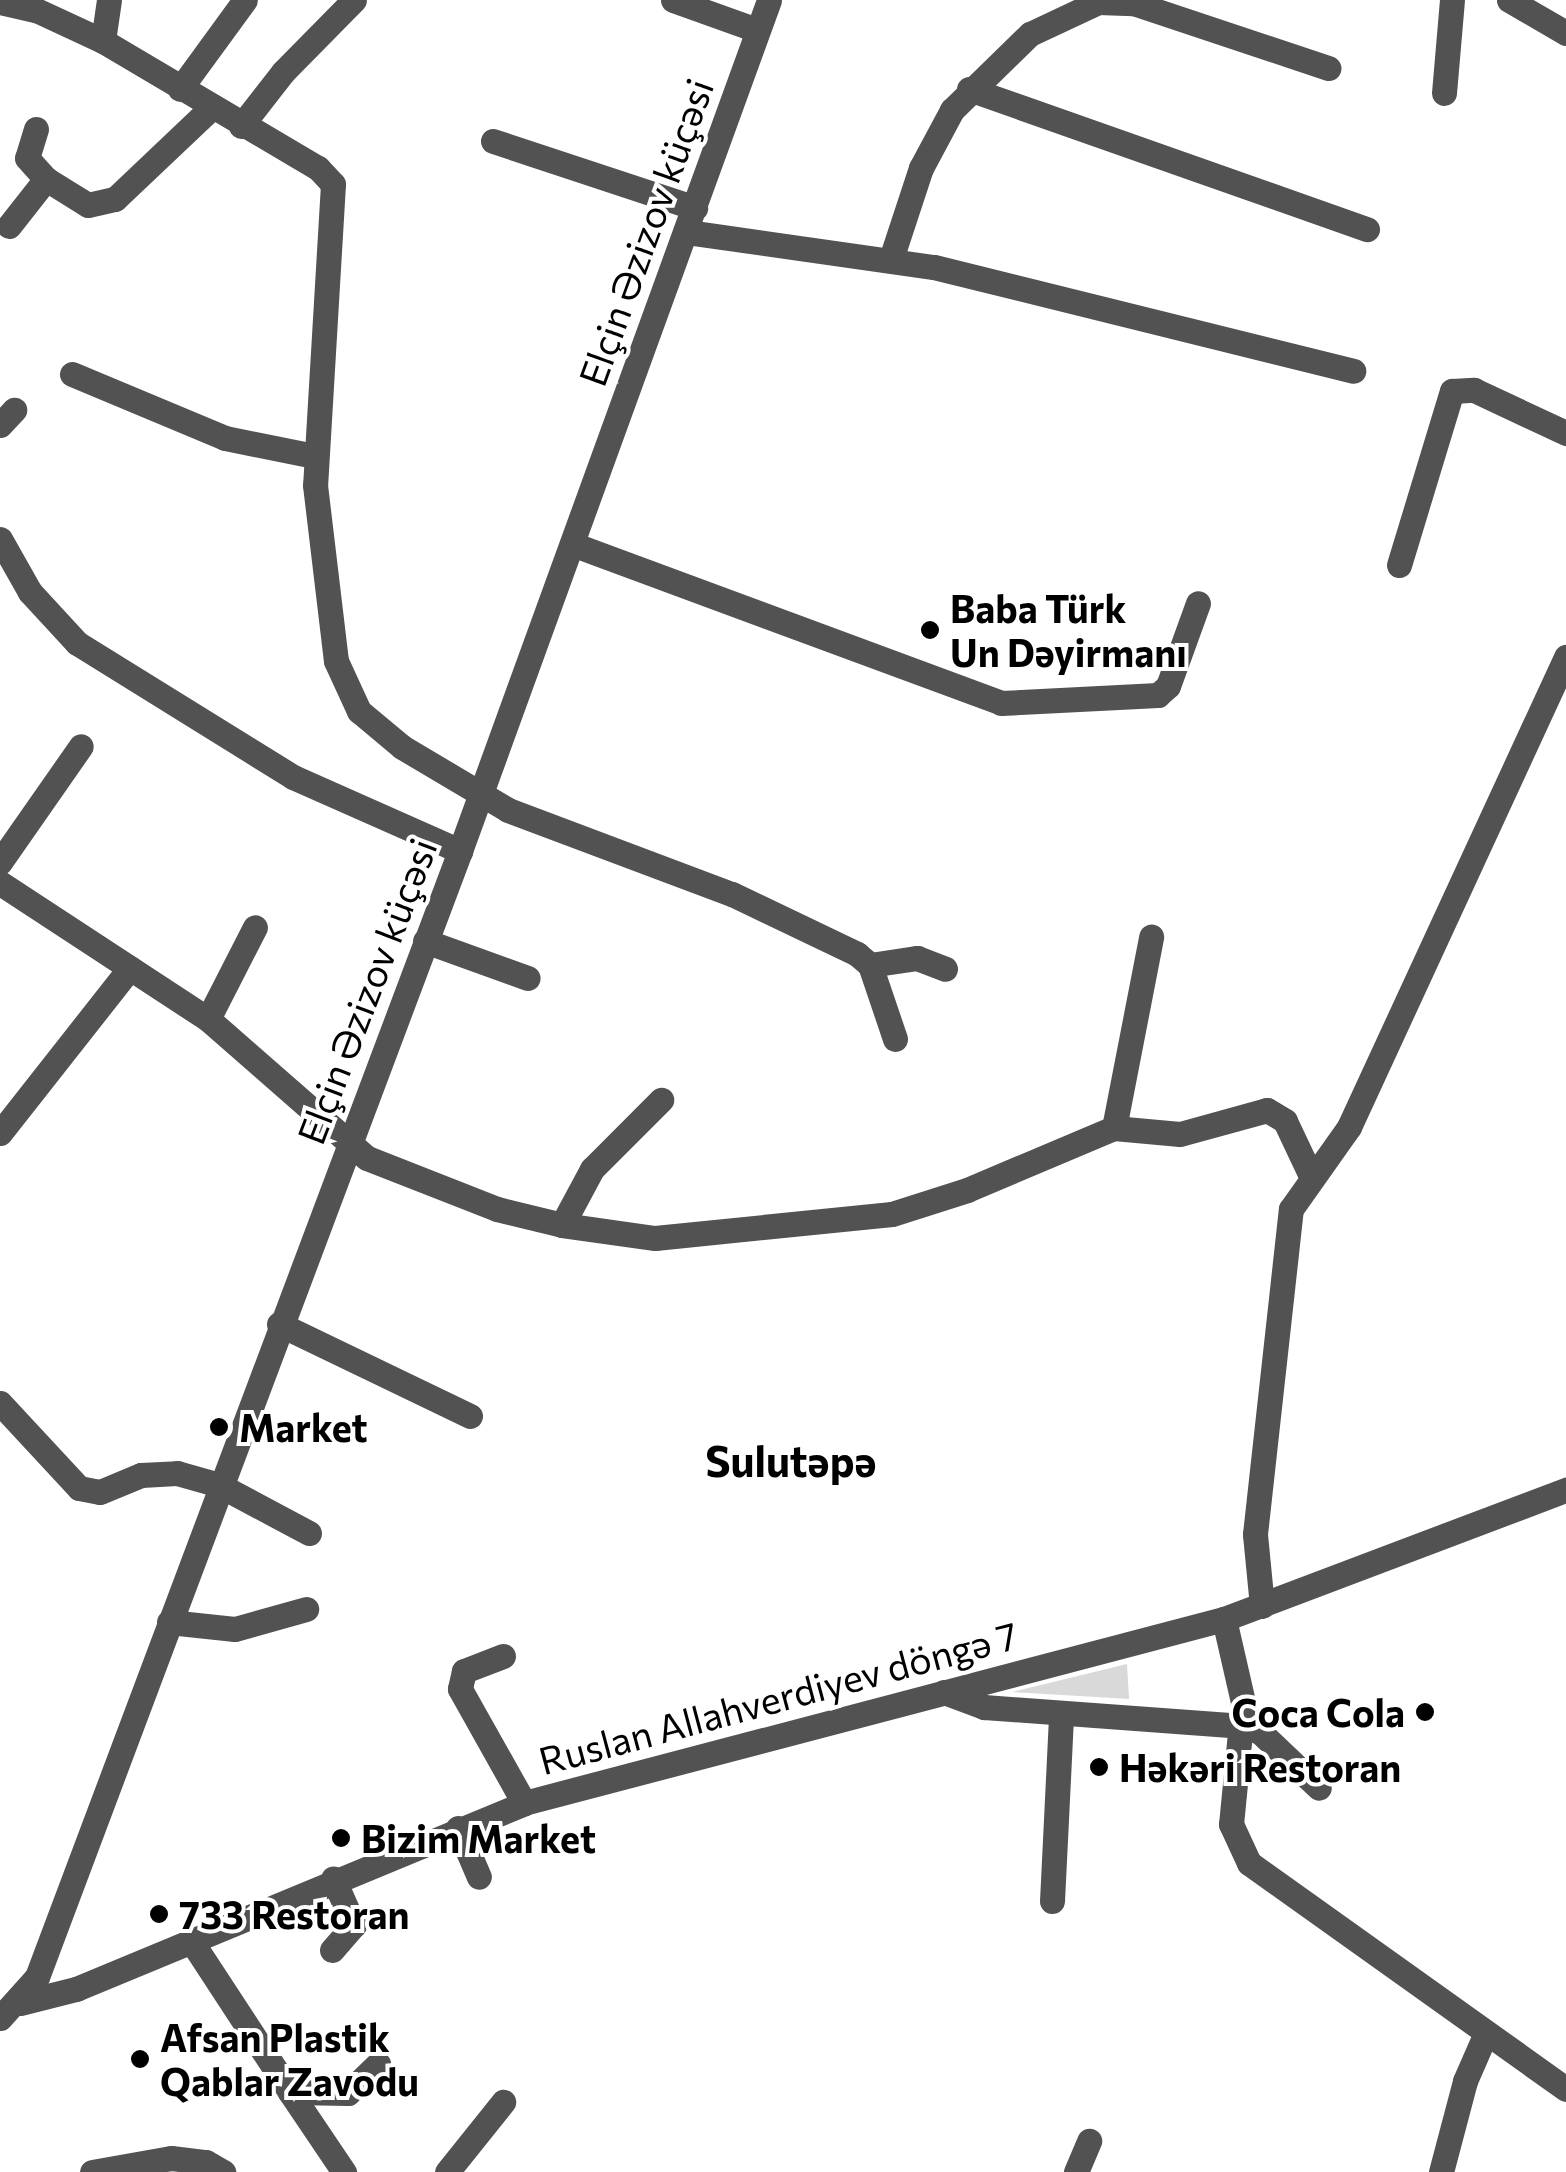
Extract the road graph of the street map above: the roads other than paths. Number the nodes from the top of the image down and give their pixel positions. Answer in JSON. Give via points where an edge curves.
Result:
{"nodes":[{"id":1,"x":109,"y":0,"type":"edge"},
{"id":2,"x":245,"y":0,"type":"edge"},
{"id":3,"x":354,"y":0,"type":"edge"},
{"id":4,"x":674,"y":0,"type":"edge"},
{"id":5,"x":768,"y":0,"type":"edge"},
{"id":6,"x":1452,"y":0,"type":"edge"},
{"id":7,"x":1509,"y":0,"type":"edge"},
{"id":8,"x":0,"y":2,"type":"edge"},
{"id":9,"x":757,"y":30,"type":"junction"},
{"id":10,"x":1566,"y":33,"type":"edge"},
{"id":11,"x":103,"y":41,"type":"junction"},
{"id":12,"x":1328,"y":68,"type":"dead end"},
{"id":13,"x":180,"y":89,"type":"junction"},
{"id":14,"x":969,"y":89,"type":"junction"},
{"id":15,"x":1444,"y":93,"type":"dead end"},
{"id":16,"x":210,"y":108,"type":"junction"},
{"id":17,"x":241,"y":126,"type":"junction"},
{"id":18,"x":36,"y":129,"type":"dead end"},
{"id":19,"x":493,"y":140,"type":"dead end"},
{"id":20,"x":46,"y":179,"type":"junction"},
{"id":21,"x":691,"y":220,"type":"junction"},
{"id":22,"x":9,"y":226,"type":"dead end"},
{"id":23,"x":1367,"y":230,"type":"dead end"},
{"id":24,"x":890,"y":260,"type":"junction"},
{"id":25,"x":1353,"y":372,"type":"dead end"},
{"id":26,"x":72,"y":374,"type":"dead end"},
{"id":27,"x":1566,"y":433,"type":"edge"},
{"id":28,"x":314,"y":456,"type":"junction"},
{"id":29,"x":0,"y":539,"type":"edge"},
{"id":30,"x":572,"y":544,"type":"junction"},
{"id":31,"x":1399,"y":565,"type":"dead end"},
{"id":32,"x":1198,"y":603,"type":"dead end"},
{"id":33,"x":1566,"y":656,"type":"edge"},
{"id":34,"x":81,"y":746,"type":"dead end"},
{"id":35,"x":480,"y":796,"type":"junction"},
{"id":36,"x":460,"y":851,"type":"junction"},
{"id":37,"x":0,"y":862,"type":"edge"},
{"id":38,"x":0,"y":883,"type":"edge"},
{"id":39,"x":255,"y":927,"type":"dead end"},
{"id":40,"x":1151,"y":937,"type":"dead end"},
{"id":41,"x":425,"y":941,"type":"junction"},
{"id":42,"x":870,"y":965,"type":"junction"},
{"id":43,"x":130,"y":968,"type":"junction"},
{"id":44,"x":945,"y":969,"type":"dead end"},
{"id":45,"x":528,"y":978,"type":"dead end"},
{"id":46,"x":208,"y":1018,"type":"junction"},
{"id":47,"x":895,"y":1038,"type":"dead end"},
{"id":48,"x":661,"y":1100,"type":"dead end"},
{"id":49,"x":1114,"y":1128,"type":"junction"},
{"id":50,"x":0,"y":1133,"type":"edge"},
{"id":51,"x":348,"y":1144,"type":"junction"},
{"id":52,"x":1311,"y":1176,"type":"junction"},
{"id":53,"x":562,"y":1225,"type":"junction"},
{"id":54,"x":279,"y":1324,"type":"junction"},
{"id":55,"x":0,"y":1403,"type":"edge"},
{"id":56,"x":470,"y":1416,"type":"dead end"},
{"id":57,"x":220,"y":1485,"type":"junction"},
{"id":58,"x":1566,"y":1490,"type":"edge"},
{"id":59,"x":309,"y":1533,"type":"dead end"},
{"id":60,"x":1262,"y":1606,"type":"junction"},
{"id":61,"x":306,"y":1609,"type":"dead end"},
{"id":62,"x":1224,"y":1618,"type":"junction"},
{"id":63,"x":169,"y":1622,"type":"junction"},
{"id":64,"x":503,"y":1656,"type":"dead end"},
{"id":65,"x":944,"y":1692,"type":"junction"},
{"id":66,"x":1060,"y":1716,"type":"junction"},
{"id":67,"x":1243,"y":1726,"type":"junction"},
{"id":68,"x":1319,"y":1788,"type":"dead end"},
{"id":69,"x":524,"y":1803,"type":"junction"},
{"id":70,"x":458,"y":1828,"type":"junction"},
{"id":71,"x":479,"y":1877,"type":"dead end"},
{"id":72,"x":333,"y":1878,"type":"junction"},
{"id":73,"x":1052,"y":1901,"type":"dead end"},
{"id":74,"x":190,"y":1939,"type":"junction"},
{"id":75,"x":332,"y":1950,"type":"dead end"},
{"id":76,"x":10,"y":2010,"type":"edge"},
{"id":77,"x":1486,"y":2034,"type":"junction"},
{"id":78,"x":378,"y":2064,"type":"dead end"},
{"id":79,"x":1566,"y":2089,"type":"edge"},
{"id":80,"x":290,"y":2092,"type":"junction"},
{"id":81,"x":503,"y":2102,"type":"dead end"},
{"id":82,"x":1089,"y":2141,"type":"dead end"},
{"id":83,"x":92,"y":2172,"type":"edge"},
{"id":84,"x":223,"y":2172,"type":"edge"},
{"id":85,"x":344,"y":2172,"type":"edge"},
{"id":86,"x":447,"y":2172,"type":"edge"},
{"id":87,"x":1076,"y":2172,"type":"edge"},
{"id":88,"x":1441,"y":2172,"type":"edge"}],
"edges":[{"from":1,"to":11,"type":"street"},
{"from":2,"to":13,"type":"street"},
{"from":3,"to":17,"type":"street"},
{"from":4,"to":9,"type":"street"},
{"from":5,"to":9,"type":"street","name":"Elçin Əzizov küçəsi"},
{"from":6,"to":15,"type":"street"},
{"from":7,"to":10,"type":"street"},
{"from":8,"to":11,"type":"street","via":[[36,10]]},
{"from":9,"to":21,"type":"street","name":"Elçin Əzizov küçəsi"},
{"from":11,"to":13,"type":"street"},
{"from":12,"to":14,"type":"street","via":[[1115,0],[1030,34]]},
{"from":13,"to":16,"type":"street"},
{"from":14,"to":23,"type":"street"},
{"from":14,"to":24,"type":"street","via":[[920,168]]},
{"from":16,"to":17,"type":"street"},
{"from":16,"to":20,"type":"street","via":[[101,206]]},
{"from":17,"to":28,"type":"street","via":[[318,168],[333,184]]},
{"from":18,"to":20,"type":"street","via":[[28,158]]},
{"from":19,"to":21,"type":"street"},
{"from":20,"to":22,"type":"street"},
{"from":21,"to":24,"type":"street"},
{"from":21,"to":30,"type":"street","name":"Elçin Əzizov küçəsi"},
{"from":24,"to":25,"type":"street"},
{"from":26,"to":28,"type":"street","via":[[226,438]]},
{"from":27,"to":31,"type":"street","via":[[1474,390],[1452,391]]},
{"from":28,"to":35,"type":"street","via":[[336,661],[348,694],[376,730]]},
{"from":29,"to":36,"type":"street","via":[[30,592],[77,643],[293,777]]},
{"from":30,"to":32,"type":"street","via":[[1001,703],[1158,696],[1168,686]]},
{"from":30,"to":35,"type":"street","name":"Elçin Əzizov küçəsi"},
{"from":33,"to":52,"type":"street","via":[[1350,1127]]},
{"from":34,"to":37,"type":"street"},
{"from":35,"to":36,"type":"street","name":"Elçin Əzizov küçəsi"},
{"from":35,"to":42,"type":"street","via":[[732,894]]},
{"from":36,"to":41,"type":"street","name":"Elçin Əzizov küçəsi"},
{"from":38,"to":43,"type":"street"},
{"from":39,"to":46,"type":"street"},
{"from":40,"to":49,"type":"street"},
{"from":41,"to":45,"type":"street"},
{"from":41,"to":51,"type":"street","name":"Elçin Əzizov küçəsi"},
{"from":42,"to":44,"type":"street","via":[[918,958]]},
{"from":42,"to":47,"type":"street"},
{"from":43,"to":46,"type":"street"},
{"from":43,"to":50,"type":"street"},
{"from":46,"to":51,"type":"street"},
{"from":48,"to":53,"type":"street","via":[[592,1169]]},
{"from":49,"to":52,"type":"street","via":[[1180,1134],[1276,1112]]},
{"from":49,"to":53,"type":"street","via":[[892,1214],[654,1238]]},
{"from":51,"to":53,"type":"street","via":[[386,1169]]},
{"from":51,"to":54,"type":"street","name":"Elçin Əzizov küçəsi"},
{"from":52,"to":60,"type":"street","via":[[1291,1209],[1280,1271],[1255,1534]]},
{"from":54,"to":56,"type":"street"},
{"from":54,"to":57,"type":"street","name":"Elçin Əzizov küçəsi"},
{"from":55,"to":57,"type":"street","via":[[79,1488],[100,1492],[160,1471]]},
{"from":57,"to":59,"type":"street"},
{"from":57,"to":63,"type":"street","name":"Elçin Əzizov küçəsi"},
{"from":58,"to":60,"type":"street","name":"Ruslan Allahverdiyev döngə 7"},
{"from":60,"to":62,"type":"street","name":"Ruslan Allahverdiyev döngə 7"},
{"from":61,"to":63,"type":"street","via":[[235,1630]]},
{"from":62,"to":65,"type":"street","name":"Ruslan Allahverdiyev döngə 7"},
{"from":62,"to":67,"type":"street","via":[[1242,1686]]},
{"from":63,"to":76,"type":"street","name":"Elçin Əzizov küçəsi","via":[[36,1977]]},
{"from":64,"to":69,"type":"street","via":[[464,1671],[460,1690]]},
{"from":65,"to":66,"type":"street","via":[[970,1705]]},
{"from":65,"to":69,"type":"street","name":"Ruslan Allahverdiyev döngə 7"},
{"from":66,"to":67,"type":"street"},
{"from":66,"to":73,"type":"street"},
{"from":67,"to":68,"type":"street","via":[[1260,1732]]},
{"from":67,"to":77,"type":"street","via":[[1232,1824],[1249,1862]]},
{"from":69,"to":70,"type":"street","name":"Ruslan Allahverdiyev döngə 7"},
{"from":70,"to":71,"type":"street"},
{"from":70,"to":72,"type":"street","name":"Ruslan Allahverdiyev döngə 7"},
{"from":72,"to":74,"type":"street","name":"Ruslan Allahverdiyev döngə 7"},
{"from":72,"to":75,"type":"street","via":[[354,1925]]},
{"from":74,"to":76,"type":"street","name":"Ruslan Allahverdiyev döngə 7"},
{"from":74,"to":80,"type":"street"},
{"from":77,"to":79,"type":"street"},
{"from":77,"to":88,"type":"street","via":[[1465,2081]]},
{"from":78,"to":80,"type":"street","via":[[348,2093]]},
{"from":80,"to":85,"type":"street"},
{"from":81,"to":86,"type":"street"},
{"from":82,"to":87,"type":"street"},
{"from":83,"to":84,"type":"street","via":[[171,2158],[206,2162]]}]}
